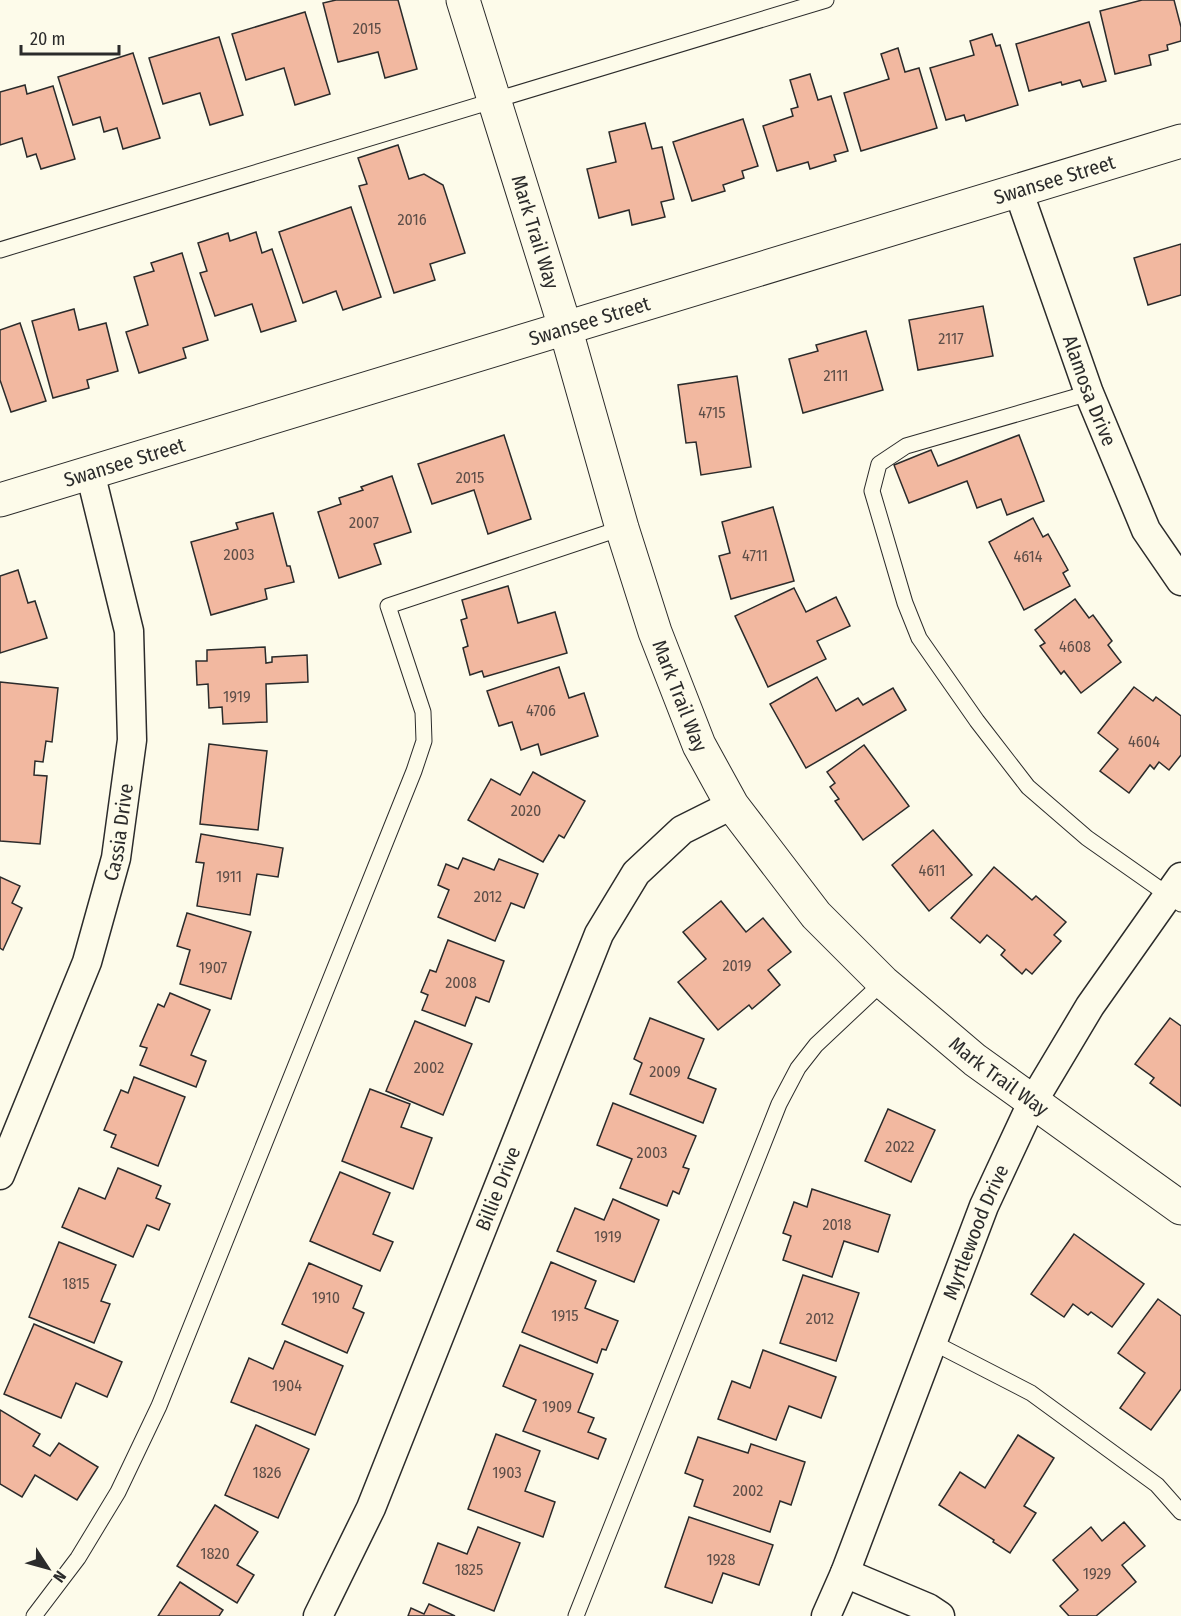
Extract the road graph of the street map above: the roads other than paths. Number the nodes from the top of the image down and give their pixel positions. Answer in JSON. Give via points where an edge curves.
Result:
{"nodes":[{"id":1,"x":463,"y":0,"type":"edge"},
{"id":2,"x":826,"y":0,"type":"edge"},
{"id":3,"x":495,"y":100,"type":"junction"},
{"id":4,"x":1181,"y":141,"type":"edge"},
{"id":5,"x":1018,"y":190,"type":"junction"},
{"id":6,"x":0,"y":250,"type":"edge"},
{"id":7,"x":565,"y":327,"type":"junction"},
{"id":8,"x":1089,"y":393,"type":"junction"},
{"id":9,"x":90,"y":472,"type":"junction"},
{"id":10,"x":0,"y":500,"type":"edge"},
{"id":11,"x":622,"y":528,"type":"junction"},
{"id":12,"x":1181,"y":581,"type":"edge"},
{"id":13,"x":732,"y":805,"type":"junction"},
{"id":14,"x":1177,"y":892,"type":"edge"},
{"id":15,"x":883,"y":982,"type":"junction"},
{"id":16,"x":1032,"y":1102,"type":"junction"},
{"id":17,"x":0,"y":1175,"type":"edge"},
{"id":18,"x":1181,"y":1208,"type":"edge"},
{"id":19,"x":932,"y":1342,"type":"junction"},
{"id":20,"x":1181,"y":1512,"type":"edge"},
{"id":21,"x":844,"y":1574,"type":"junction"},
{"id":22,"x":34,"y":1616,"type":"edge"},
{"id":23,"x":318,"y":1616,"type":"edge"},
{"id":24,"x":576,"y":1616,"type":"edge"},
{"id":25,"x":826,"y":1616,"type":"edge"},
{"id":26,"x":940,"y":1616,"type":"edge"}],
"edges":[{"from":1,"to":3,"type":"street","name":"Mark Trail Way"},
{"from":2,"to":3,"type":"lane"},
{"from":3,"to":6,"type":"lane"},
{"from":3,"to":7,"type":"street","name":"Mark Trail Way"},
{"from":4,"to":5,"type":"street","name":"Swansee Street"},
{"from":5,"to":7,"type":"street","name":"Swansee Street"},
{"from":5,"to":8,"type":"street","name":"Alamosa Drive"},
{"from":7,"to":9,"type":"street","name":"Swansee Street"},
{"from":7,"to":11,"type":"street","name":"Mark Trail Way"},
{"from":8,"to":12,"type":"street","name":"Alamosa Drive","via":[[1146,530]]},
{"from":8,"to":14,"type":"lane","via":[[906,446],[879,464],[872,491],[904,603],[919,638],[977,722],[1028,787],[1087,838]]},
{"from":9,"to":10,"type":"street","name":"Swansee Street"},
{"from":9,"to":17,"type":"street","name":"Cassia Drive","via":[[129,631],[132,740],[116,858],[87,962]]},
{"from":11,"to":13,"type":"street","name":"Mark Trail Way","via":[[655,632],[699,746]]},
{"from":11,"to":22,"type":"lane","via":[[388,606],[423,712],[424,741],[414,771],[159,1406],[112,1502],[78,1558]]},
{"from":13,"to":15,"type":"street","name":"Mark Trail Way","via":[[816,915]]},
{"from":13,"to":23,"type":"street","name":"Billie Drive","via":[[682,830],[636,873],[599,934],[371,1508]]},
{"from":14,"to":16,"type":"street","name":"Myrtlewood Drive","via":[[1090,1006]]},
{"from":15,"to":16,"type":"street","name":"Mark Trail Way","via":[[975,1060]]},
{"from":15,"to":24,"type":"lane","via":[[816,1045],[798,1068],[779,1104]]},
{"from":16,"to":18,"type":"street","name":"Mark Trail Way"},
{"from":16,"to":19,"type":"street","name":"Myrtlewood Drive","via":[[984,1206]]},
{"from":19,"to":20,"type":"lane","via":[[1031,1393],[1157,1485]]},
{"from":19,"to":21,"type":"street","name":"Myrtlewood Drive"},
{"from":21,"to":25,"type":"street","name":"Myrtlewood Drive"},
{"from":21,"to":26,"type":"street"}]}
